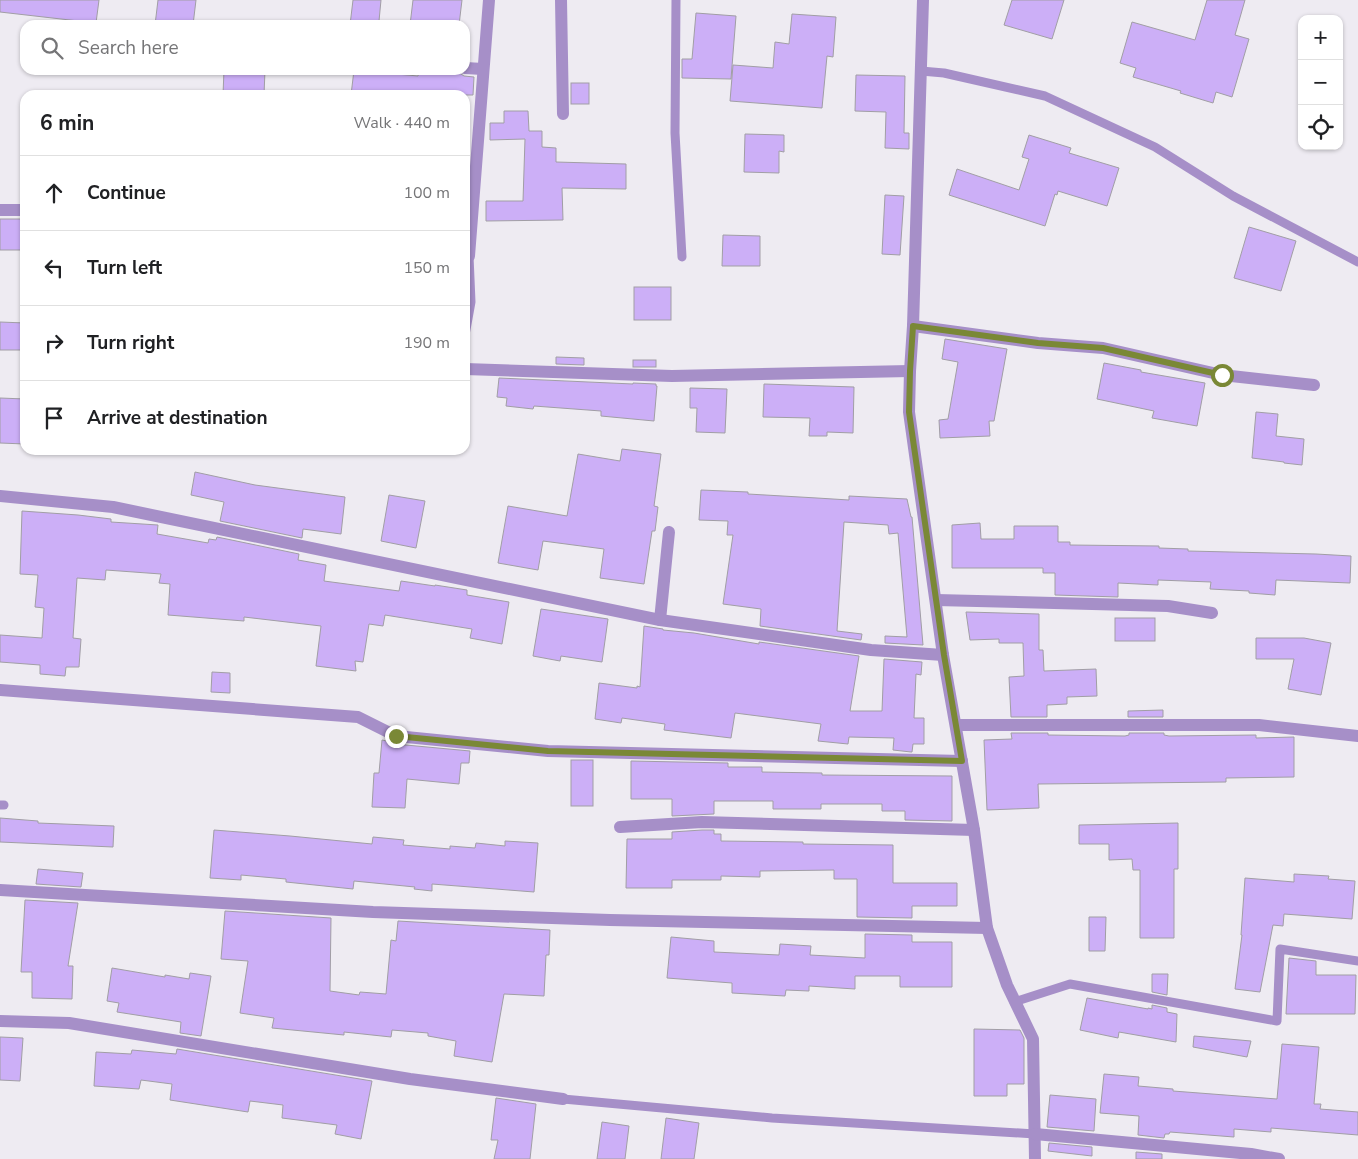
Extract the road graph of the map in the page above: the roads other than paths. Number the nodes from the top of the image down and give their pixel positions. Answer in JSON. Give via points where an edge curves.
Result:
{"nodes":[{"id":1,"x":489,"y":0,"type":"edge"},
{"id":2,"x":561,"y":0,"type":"edge"},
{"id":3,"x":676,"y":0,"type":"edge"},
{"id":4,"x":923,"y":0,"type":"edge"},
{"id":5,"x":470,"y":68,"type":"edge"},
{"id":6,"x":483,"y":69,"type":"junction"},
{"id":7,"x":921,"y":71,"type":"junction"},
{"id":8,"x":563,"y":114,"type":"dead end"},
{"id":9,"x":0,"y":210,"type":"edge"},
{"id":10,"x":20,"y":210,"type":"edge"},
{"id":11,"x":470,"y":221,"type":"edge"},
{"id":12,"x":682,"y":257,"type":"dead end"},
{"id":13,"x":1358,"y":262,"type":"edge"},
{"id":14,"x":470,"y":290,"type":"edge"},
{"id":15,"x":470,"y":308,"type":"edge"},
{"id":16,"x":913,"y":326,"type":"junction"},
{"id":17,"x":470,"y":369,"type":"edge"},
{"id":18,"x":910,"y":371,"type":"junction"},
{"id":19,"x":1314,"y":385,"type":"dead end"},
{"id":20,"x":0,"y":496,"type":"edge"},
{"id":21,"x":669,"y":532,"type":"dead end"},
{"id":22,"x":936,"y":600,"type":"junction"},
{"id":23,"x":1212,"y":613,"type":"dead end"},
{"id":24,"x":660,"y":620,"type":"junction"},
{"id":25,"x":944,"y":655,"type":"junction"},
{"id":26,"x":0,"y":690,"type":"edge"},
{"id":27,"x":956,"y":725,"type":"junction"},
{"id":28,"x":1358,"y":736,"type":"edge"},
{"id":29,"x":962,"y":761,"type":"junction"},
{"id":30,"x":620,"y":827,"type":"dead end"},
{"id":31,"x":974,"y":830,"type":"junction"},
{"id":32,"x":0,"y":890,"type":"edge"},
{"id":33,"x":987,"y":928,"type":"junction"},
{"id":34,"x":1358,"y":961,"type":"edge"},
{"id":35,"x":1014,"y":1002,"type":"junction"},
{"id":36,"x":0,"y":1021,"type":"edge"},
{"id":37,"x":563,"y":1098,"type":"joint"},
{"id":38,"x":1035,"y":1134,"type":"junction"},
{"id":39,"x":1035,"y":1159,"type":"edge"},
{"id":40,"x":1280,"y":1159,"type":"edge"}],
"edges":[{"from":1,"to":6,"type":"street"},
{"from":2,"to":8,"type":"street"},
{"from":3,"to":12,"type":"lane","via":[[675,133]]},
{"from":4,"to":7,"type":"street"},
{"from":5,"to":6,"type":"street"},
{"from":6,"to":11,"type":"street"},
{"from":7,"to":13,"type":"lane","via":[[944,73],[1045,96],[1155,147],[1233,196]]},
{"from":7,"to":16,"type":"street"},
{"from":9,"to":10,"type":"street"},
{"from":14,"to":15,"type":"lane"},
{"from":16,"to":18,"type":"street"},
{"from":16,"to":19,"type":"street","via":[[1038,343],[1103,348],[1222,375]]},
{"from":17,"to":18,"type":"street","via":[[672,376]]},
{"from":18,"to":22,"type":"street","via":[[909,412]]},
{"from":20,"to":24,"type":"street","via":[[113,507]]},
{"from":21,"to":24,"type":"street"},
{"from":22,"to":23,"type":"street","via":[[1168,606]]},
{"from":22,"to":25,"type":"street"},
{"from":24,"to":25,"type":"street","via":[[871,650]]},
{"from":25,"to":27,"type":"street"},
{"from":26,"to":29,"type":"street","via":[[358,717],[396,736],[548,751]]},
{"from":27,"to":28,"type":"street","via":[[1259,725]]},
{"from":27,"to":29,"type":"street"},
{"from":29,"to":31,"type":"street"},
{"from":30,"to":31,"type":"street","via":[[702,822]]},
{"from":31,"to":33,"type":"street"},
{"from":32,"to":33,"type":"street","via":[[373,912]]},
{"from":33,"to":35,"type":"street"},
{"from":34,"to":35,"type":"lane","via":[[1280,949],[1277,1021],[1070,984]]},
{"from":35,"to":38,"type":"street","via":[[1033,1038]]},
{"from":36,"to":37,"type":"street","via":[[69,1024],[410,1079]]},
{"from":37,"to":38,"type":"lane","via":[[772,1118]]},
{"from":38,"to":39,"type":"street"},
{"from":38,"to":40,"type":"street"}]}
